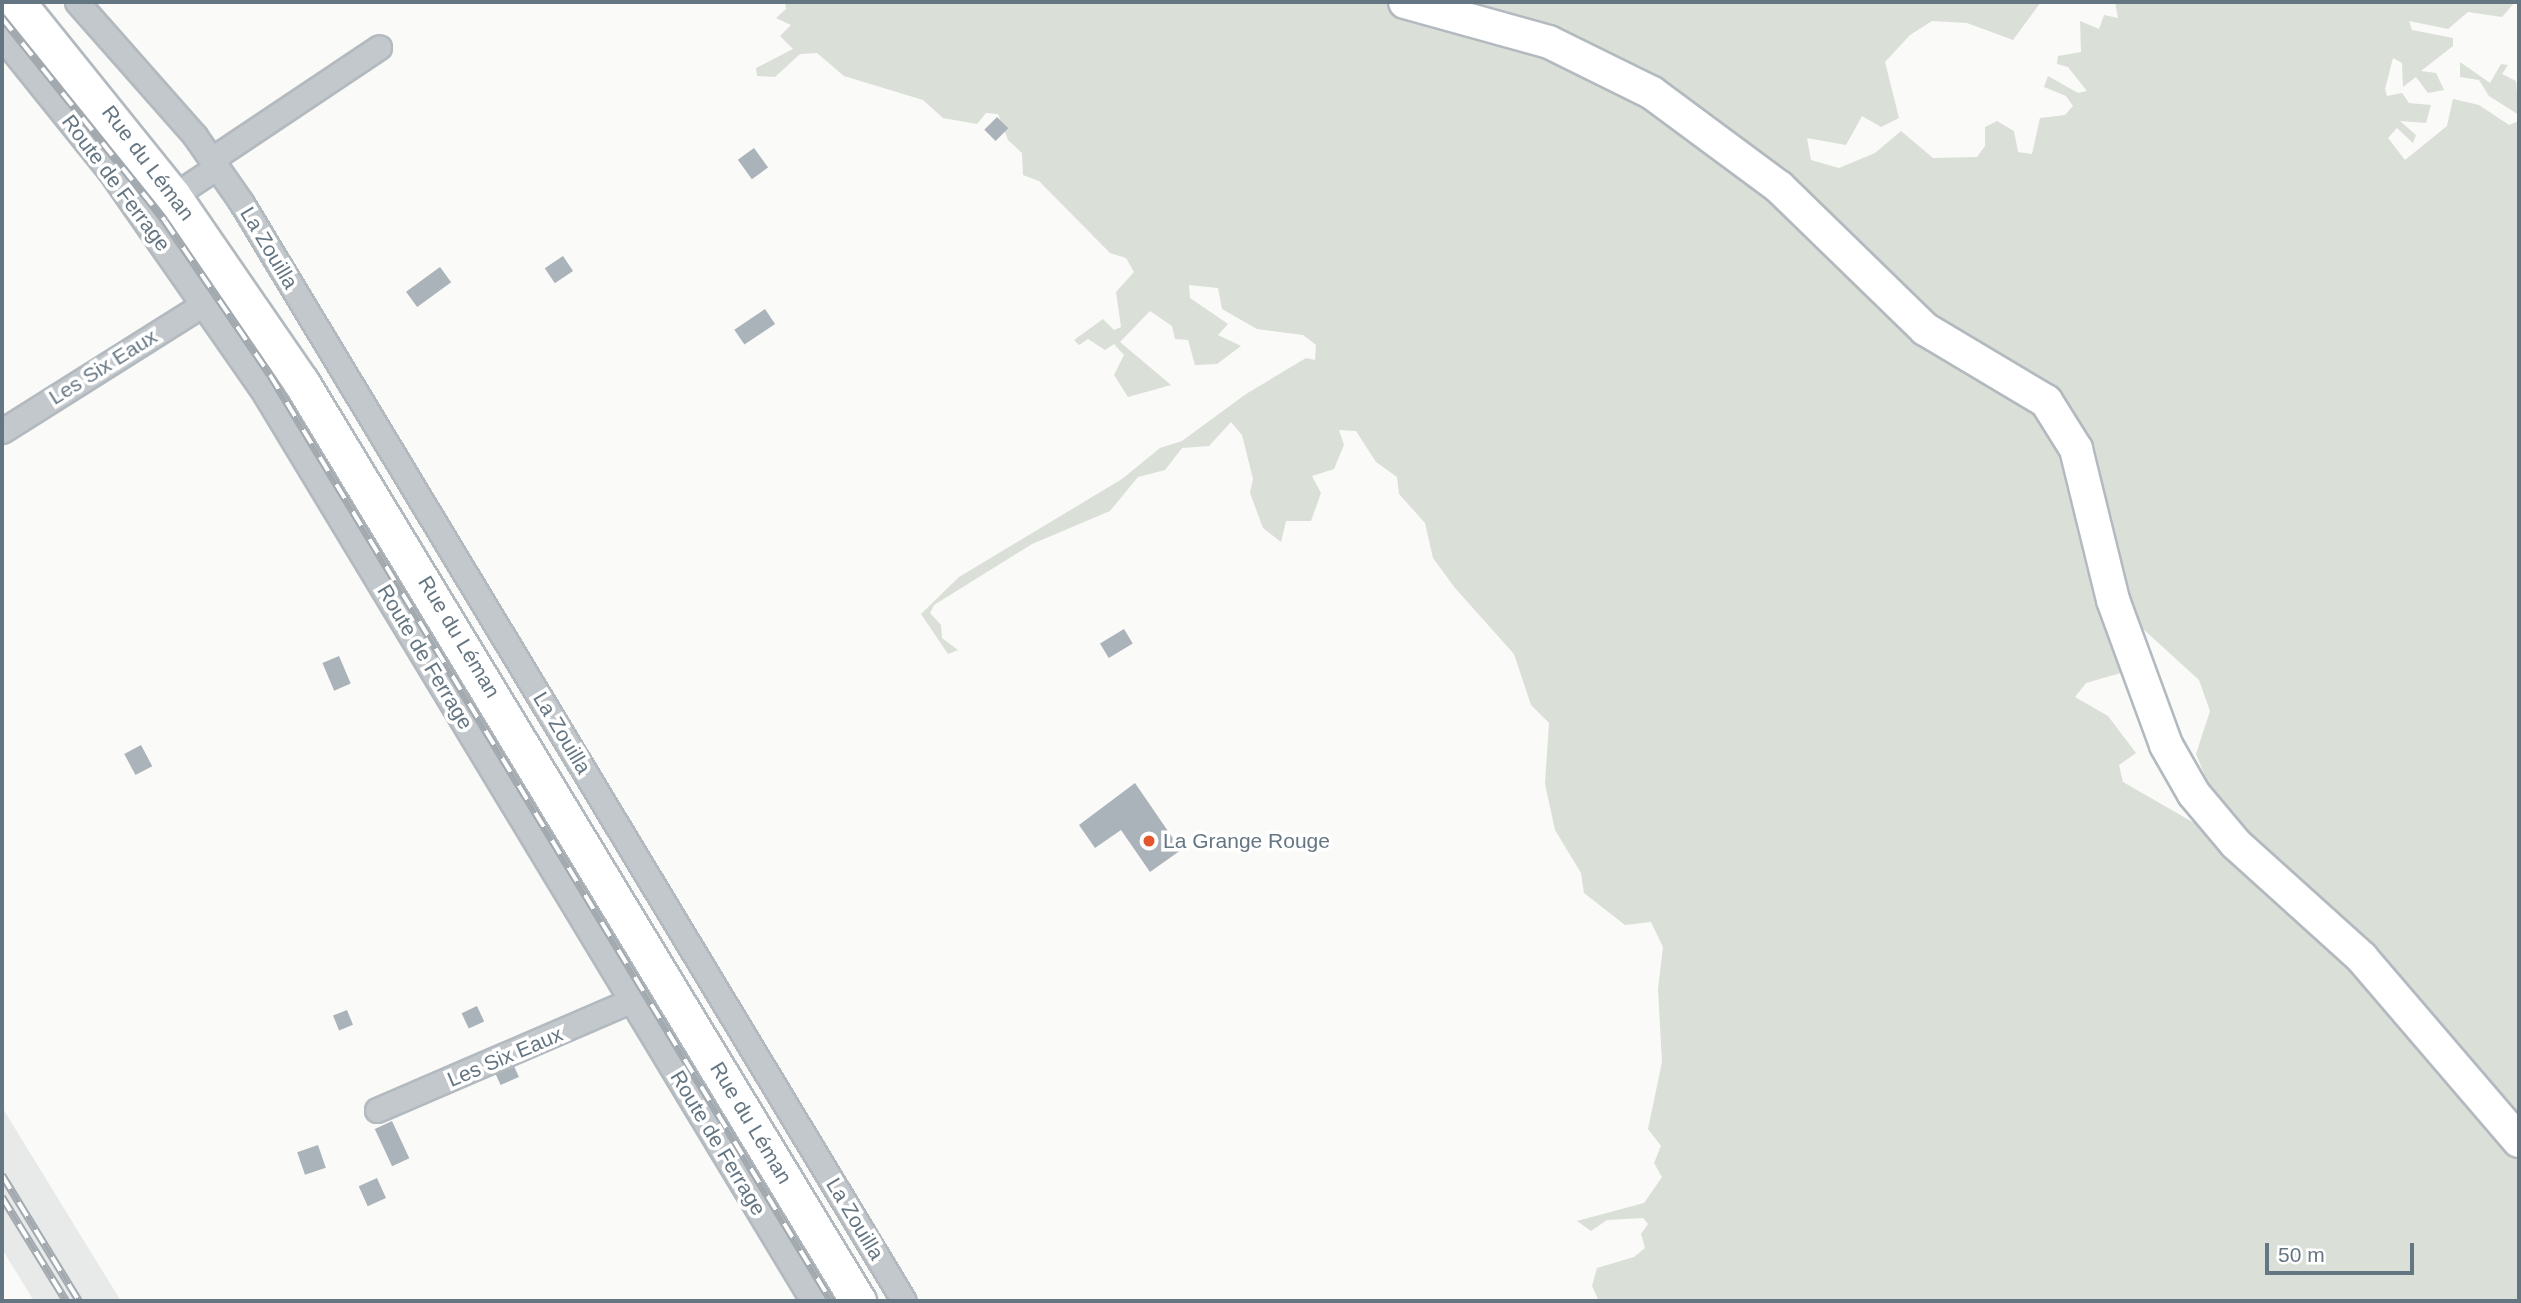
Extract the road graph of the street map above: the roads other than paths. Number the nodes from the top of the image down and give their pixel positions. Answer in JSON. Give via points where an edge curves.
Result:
{"nodes":[{"id":1,"x":17,"y":2,"type":"edge"},
{"id":2,"x":77,"y":2,"type":"edge"},
{"id":3,"x":1405,"y":2,"type":"edge"},
{"id":4,"x":2,"y":37,"type":"edge"},
{"id":5,"x":379,"y":47,"type":"dead end"},
{"id":6,"x":215,"y":163,"type":"junction"},
{"id":7,"x":173,"y":195,"type":"junction"},
{"id":8,"x":204,"y":304,"type":"junction"},
{"id":9,"x":2,"y":431,"type":"edge"},
{"id":10,"x":632,"y":1000,"type":"junction"},
{"id":11,"x":377,"y":1110,"type":"dead end"},
{"id":12,"x":2519,"y":1141,"type":"edge"},
{"id":13,"x":813,"y":1301,"type":"edge"},
{"id":14,"x":858,"y":1301,"type":"edge"},
{"id":15,"x":904,"y":1301,"type":"edge"}],
"edges":[{"from":1,"to":7,"type":"main road","name":"Rue du Léman"},
{"from":2,"to":6,"type":"street","name":"La Zouilla"},
{"from":3,"to":12,"type":"street","via":[[1549,42],[1652,93],[1779,187],[1925,329],[2046,401],[2076,449],[2109,587],[2166,745],[2194,794],[2236,844],[2362,958]]},
{"from":4,"to":8,"type":"street","name":"Route de Ferrage","via":[[109,170]]},
{"from":5,"to":6,"type":"street"},
{"from":6,"to":7,"type":"street"},
{"from":6,"to":15,"type":"street","name":"La Zouilla"},
{"from":7,"to":14,"type":"main road","name":"Rue du Léman","via":[[354,466]]},
{"from":8,"to":9,"type":"street","name":"Les Six Eaux"},
{"from":8,"to":10,"type":"street","name":"Route de Ferrage","via":[[306,459]]},
{"from":10,"to":11,"type":"street","name":"Les Six Eaux"},
{"from":10,"to":13,"type":"street","name":"Route de Ferrage"}]}
